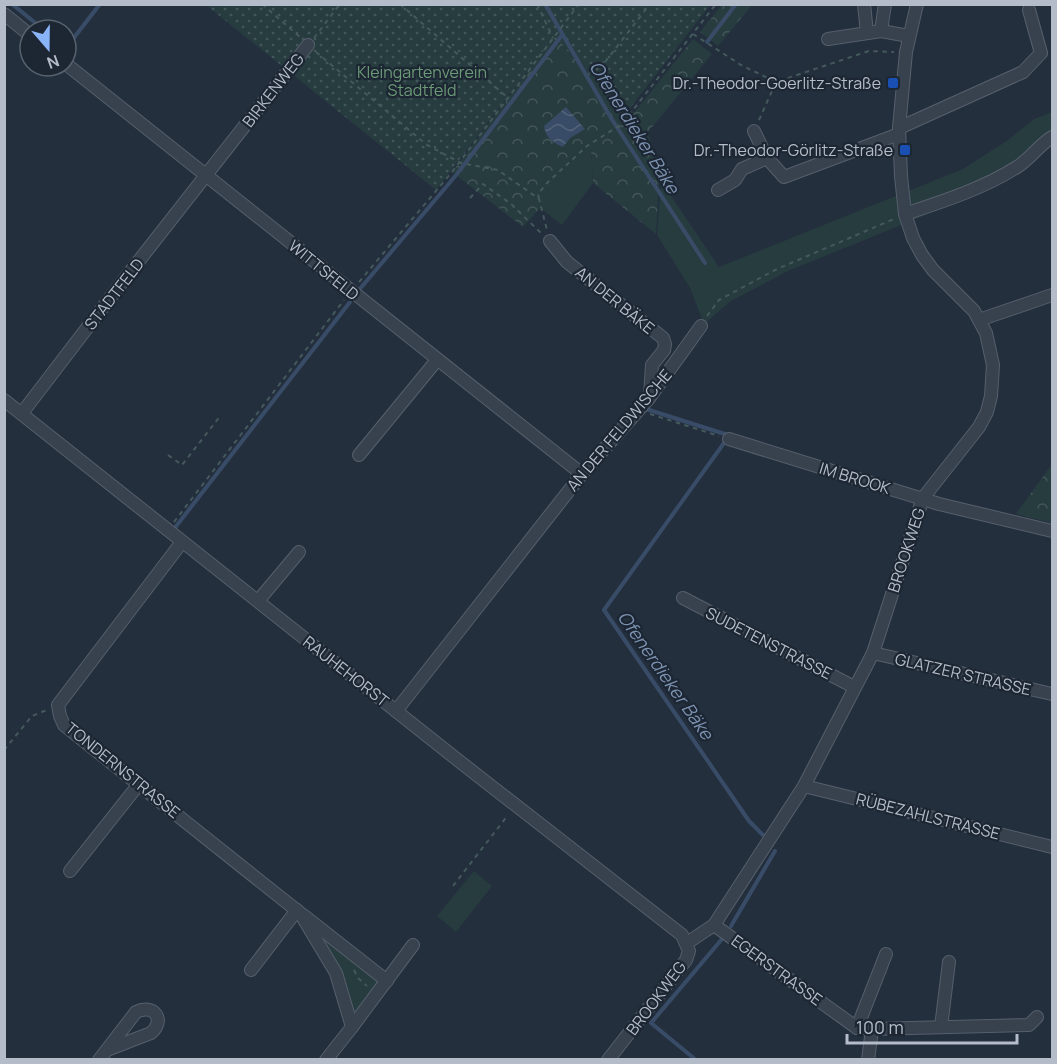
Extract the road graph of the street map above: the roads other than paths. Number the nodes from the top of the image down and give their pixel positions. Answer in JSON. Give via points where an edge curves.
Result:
{"nodes":[{"id":1,"x":864,"y":4,"type":"edge"},
{"id":2,"x":885,"y":4,"type":"edge"},
{"id":3,"x":917,"y":4,"type":"edge"},
{"id":4,"x":1029,"y":10,"type":"dead end"},
{"id":5,"x":4,"y":14,"type":"edge"},
{"id":6,"x":18,"y":25,"type":"edge"},
{"id":7,"x":881,"y":31,"type":"junction"},
{"id":8,"x":867,"y":33,"type":"junction"},
{"id":9,"x":909,"y":36,"type":"junction"},
{"id":10,"x":828,"y":39,"type":"dead end"},
{"id":11,"x":308,"y":45,"type":"road end"},
{"id":12,"x":78,"y":74,"type":"edge"},
{"id":13,"x":754,"y":131,"type":"road end"},
{"id":14,"x":899,"y":131,"type":"junction"},
{"id":15,"x":1053,"y":137,"type":"edge"},
{"id":16,"x":767,"y":158,"type":"junction"},
{"id":17,"x":207,"y":176,"type":"junction"},
{"id":18,"x":718,"y":190,"type":"dead end"},
{"id":19,"x":905,"y":214,"type":"junction"},
{"id":20,"x":550,"y":241,"type":"road end"},
{"id":21,"x":1053,"y":295,"type":"edge"},
{"id":22,"x":979,"y":320,"type":"junction"},
{"id":23,"x":700,"y":326,"type":"road end"},
{"id":24,"x":437,"y":360,"type":"junction"},
{"id":25,"x":650,"y":397,"type":"junction"},
{"id":26,"x":4,"y":400,"type":"edge"},
{"id":27,"x":22,"y":413,"type":"junction"},
{"id":28,"x":729,"y":439,"type":"road end"},
{"id":29,"x":359,"y":455,"type":"dead end"},
{"id":30,"x":582,"y":474,"type":"junction"},
{"id":31,"x":923,"y":498,"type":"junction"},
{"id":32,"x":1053,"y":531,"type":"edge"},
{"id":33,"x":182,"y":542,"type":"junction"},
{"id":34,"x":298,"y":552,"type":"dead end"},
{"id":35,"x":683,"y":598,"type":"dead end"},
{"id":36,"x":258,"y":601,"type":"junction"},
{"id":37,"x":873,"y":654,"type":"junction"},
{"id":38,"x":854,"y":687,"type":"junction"},
{"id":39,"x":1053,"y":694,"type":"edge"},
{"id":40,"x":396,"y":711,"type":"junction"},
{"id":41,"x":139,"y":784,"type":"junction"},
{"id":42,"x":804,"y":786,"type":"junction"},
{"id":43,"x":1053,"y":847,"type":"edge"},
{"id":44,"x":70,"y":871,"type":"dead end"},
{"id":45,"x":299,"y":912,"type":"junction"},
{"id":46,"x":714,"y":925,"type":"junction"},
{"id":47,"x":687,"y":943,"type":"junction"},
{"id":48,"x":413,"y":945,"type":"dead end"},
{"id":49,"x":886,"y":954,"type":"dead end"},
{"id":50,"x":949,"y":962,"type":"dead end"},
{"id":51,"x":251,"y":970,"type":"dead end"},
{"id":52,"x":387,"y":981,"type":"junction"},
{"id":53,"x":1036,"y":1017,"type":"dead end"},
{"id":54,"x":352,"y":1027,"type":"junction"},
{"id":55,"x":941,"y":1027,"type":"junction"},
{"id":56,"x":857,"y":1028,"type":"junction"},
{"id":57,"x":872,"y":1029,"type":"junction"},
{"id":58,"x":326,"y":1059,"type":"edge"},
{"id":59,"x":608,"y":1059,"type":"edge"},
{"id":60,"x":868,"y":1059,"type":"edge"}],
"edges":[{"from":1,"to":8,"type":"street"},
{"from":2,"to":7,"type":"street"},
{"from":3,"to":9,"type":"street","name":"BROOKWEG"},
{"from":4,"to":14,"type":"street","via":[[1041,53],[1023,72]]},
{"from":5,"to":6,"type":"street"},
{"from":7,"to":8,"type":"street"},
{"from":7,"to":9,"type":"street"},
{"from":8,"to":10,"type":"street"},
{"from":9,"to":14,"type":"street","name":"BROOKWEG"},
{"from":11,"to":17,"type":"street","name":"BIRKENWEG"},
{"from":12,"to":17,"type":"street","name":"WITTSFELD"},
{"from":13,"to":16,"type":"street"},
{"from":14,"to":16,"type":"street","via":[[784,177]]},
{"from":14,"to":19,"type":"street","name":"BROOKWEG"},
{"from":15,"to":19,"type":"street","via":[[1020,166],[998,178]]},
{"from":16,"to":18,"type":"street","via":[[742,169],[735,180]]},
{"from":17,"to":24,"type":"street","name":"WITTSFELD"},
{"from":17,"to":27,"type":"street","name":"STADTFELD"},
{"from":19,"to":22,"type":"street","name":"BROOKWEG","via":[[922,255]]},
{"from":20,"to":25,"type":"street","name":"AN DER BÄKE","via":[[567,262],[663,338],[664,350],[652,365]]},
{"from":21,"to":22,"type":"street"},
{"from":22,"to":31,"type":"street","name":"BROOKWEG","via":[[993,366],[987,411],[979,427]]},
{"from":23,"to":25,"type":"street","name":"AN DER FELDWISCHE"},
{"from":24,"to":29,"type":"street"},
{"from":24,"to":30,"type":"street","name":"WITTSFELD"},
{"from":25,"to":30,"type":"street","name":"AN DER FELDWISCHE"},
{"from":26,"to":27,"type":"street","name":"RAUHEHORST"},
{"from":27,"to":33,"type":"street","name":"RAUHEHORST"},
{"from":28,"to":31,"type":"street","name":"IM BROOK"},
{"from":30,"to":40,"type":"street","name":"AN DER FELDWISCHE"},
{"from":31,"to":32,"type":"street","name":"IM BROOK"},
{"from":31,"to":37,"type":"street","name":"BROOKWEG"},
{"from":33,"to":36,"type":"street","name":"RAUHEHORST"},
{"from":33,"to":41,"type":"street","name":"TONDERNSTRASSE","via":[[58,705],[64,725]]},
{"from":34,"to":36,"type":"street"},
{"from":35,"to":38,"type":"street","name":"SUDETENSTRASSE"},
{"from":36,"to":40,"type":"street","name":"RAUHEHORST"},
{"from":37,"to":38,"type":"street","name":"BROOKWEG"},
{"from":37,"to":39,"type":"street","name":"GLATZER STRASSE"},
{"from":38,"to":42,"type":"street","name":"BROOKWEG"},
{"from":40,"to":47,"type":"street","name":"RAUHEHORST","via":[[672,926]]},
{"from":41,"to":44,"type":"street"},
{"from":41,"to":45,"type":"street","name":"TONDERNSTRASSE"},
{"from":42,"to":43,"type":"street","name":"RÜBEZAHLSTRASSE"},
{"from":42,"to":46,"type":"street","name":"BROOKWEG"},
{"from":45,"to":51,"type":"street"},
{"from":45,"to":52,"type":"street","name":"TONDERNSTRASSE"},
{"from":45,"to":54,"type":"street","name":"TONDERNSTRASSE","via":[[336,973]]},
{"from":46,"to":47,"type":"street","name":"BROOKWEG"},
{"from":46,"to":56,"type":"street","name":"EGERSTRASSE"},
{"from":47,"to":59,"type":"street","name":"BROOKWEG","via":[[686,960]]},
{"from":48,"to":52,"type":"street"},
{"from":49,"to":56,"type":"street"},
{"from":50,"to":55,"type":"street"},
{"from":52,"to":54,"type":"street"},
{"from":53,"to":55,"type":"street","via":[[1029,1025]]},
{"from":54,"to":58,"type":"street"},
{"from":55,"to":57,"type":"street"},
{"from":56,"to":57,"type":"street"},
{"from":57,"to":60,"type":"street"}]}
